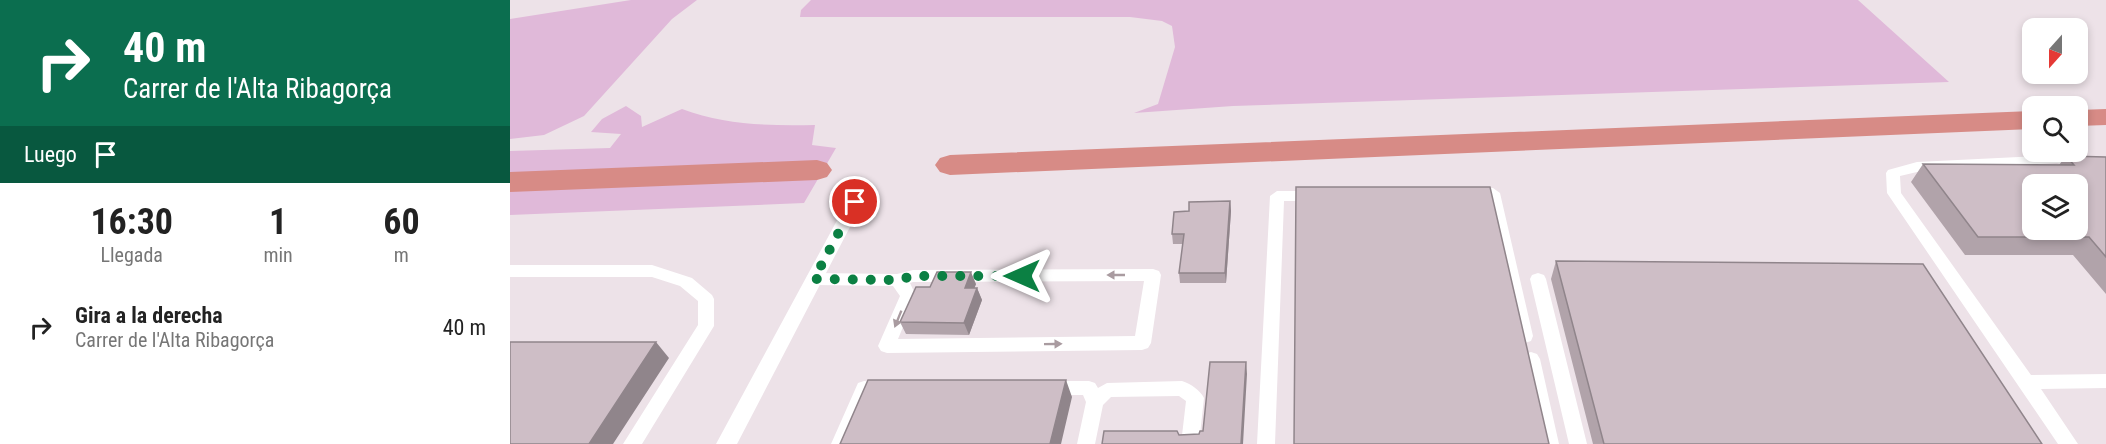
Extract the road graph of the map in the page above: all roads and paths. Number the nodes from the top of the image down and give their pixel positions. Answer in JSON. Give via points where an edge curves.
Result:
{"nodes":[{"id":1,"x":2106,"y":173,"type":"edge"},
{"id":2,"x":1459,"y":194,"type":"edge"},
{"id":3,"x":1334,"y":195,"type":"edge"},
{"id":4,"x":855,"y":202,"type":"dead end"},
{"id":5,"x":510,"y":271,"type":"edge"},
{"id":6,"x":814,"y":279,"type":"junction"},
{"id":7,"x":1538,"y":279,"type":"dead end"},
{"id":8,"x":890,"y":280,"type":"junction"},
{"id":9,"x":1525,"y":336,"type":"edge"},
{"id":10,"x":1531,"y":359,"type":"edge"},
{"id":11,"x":2106,"y":381,"type":"edge"},
{"id":12,"x":2026,"y":382,"type":"junction"},
{"id":13,"x":899,"y":388,"type":"edge"},
{"id":14,"x":1029,"y":388,"type":"edge"},
{"id":15,"x":1095,"y":402,"type":"junction"},
{"id":16,"x":632,"y":444,"type":"edge"},
{"id":17,"x":726,"y":444,"type":"edge"},
{"id":18,"x":840,"y":444,"type":"edge"},
{"id":19,"x":1086,"y":444,"type":"edge"},
{"id":20,"x":1190,"y":444,"type":"edge"},
{"id":21,"x":1266,"y":444,"type":"edge"},
{"id":22,"x":1550,"y":444,"type":"edge"},
{"id":23,"x":1578,"y":444,"type":"edge"},
{"id":24,"x":2069,"y":444,"type":"edge"}],
"edges":[{"from":1,"to":12,"type":"lane","via":[[2057,159],[1917,167],[1893,173],[1894,193]]},
{"from":2,"to":9,"type":"lane","via":[[1494,193]]},
{"from":3,"to":21,"type":"lane","via":[[1277,196]]},
{"from":4,"to":6,"type":"street"},
{"from":5,"to":16,"type":"lane","via":[[652,270],[686,282],[706,299],[706,326]]},
{"from":6,"to":8,"type":"lane"},
{"from":6,"to":17,"type":"street"},
{"from":7,"to":23,"type":"lane"},
{"from":8,"to":8,"type":"lane","one_way":true,"via":[[905,288],[908,296],[887,346],[1142,343],[1153,275],[913,276]]},
{"from":10,"to":22,"type":"lane"},
{"from":11,"to":12,"type":"lane"},
{"from":12,"to":24,"type":"lane"},
{"from":13,"to":18,"type":"lane","via":[[864,388]]},
{"from":14,"to":15,"type":"lane","via":[[1089,388]]},
{"from":15,"to":19,"type":"lane"},
{"from":15,"to":20,"type":"lane","via":[[1107,390],[1182,388],[1194,398]]}]}
